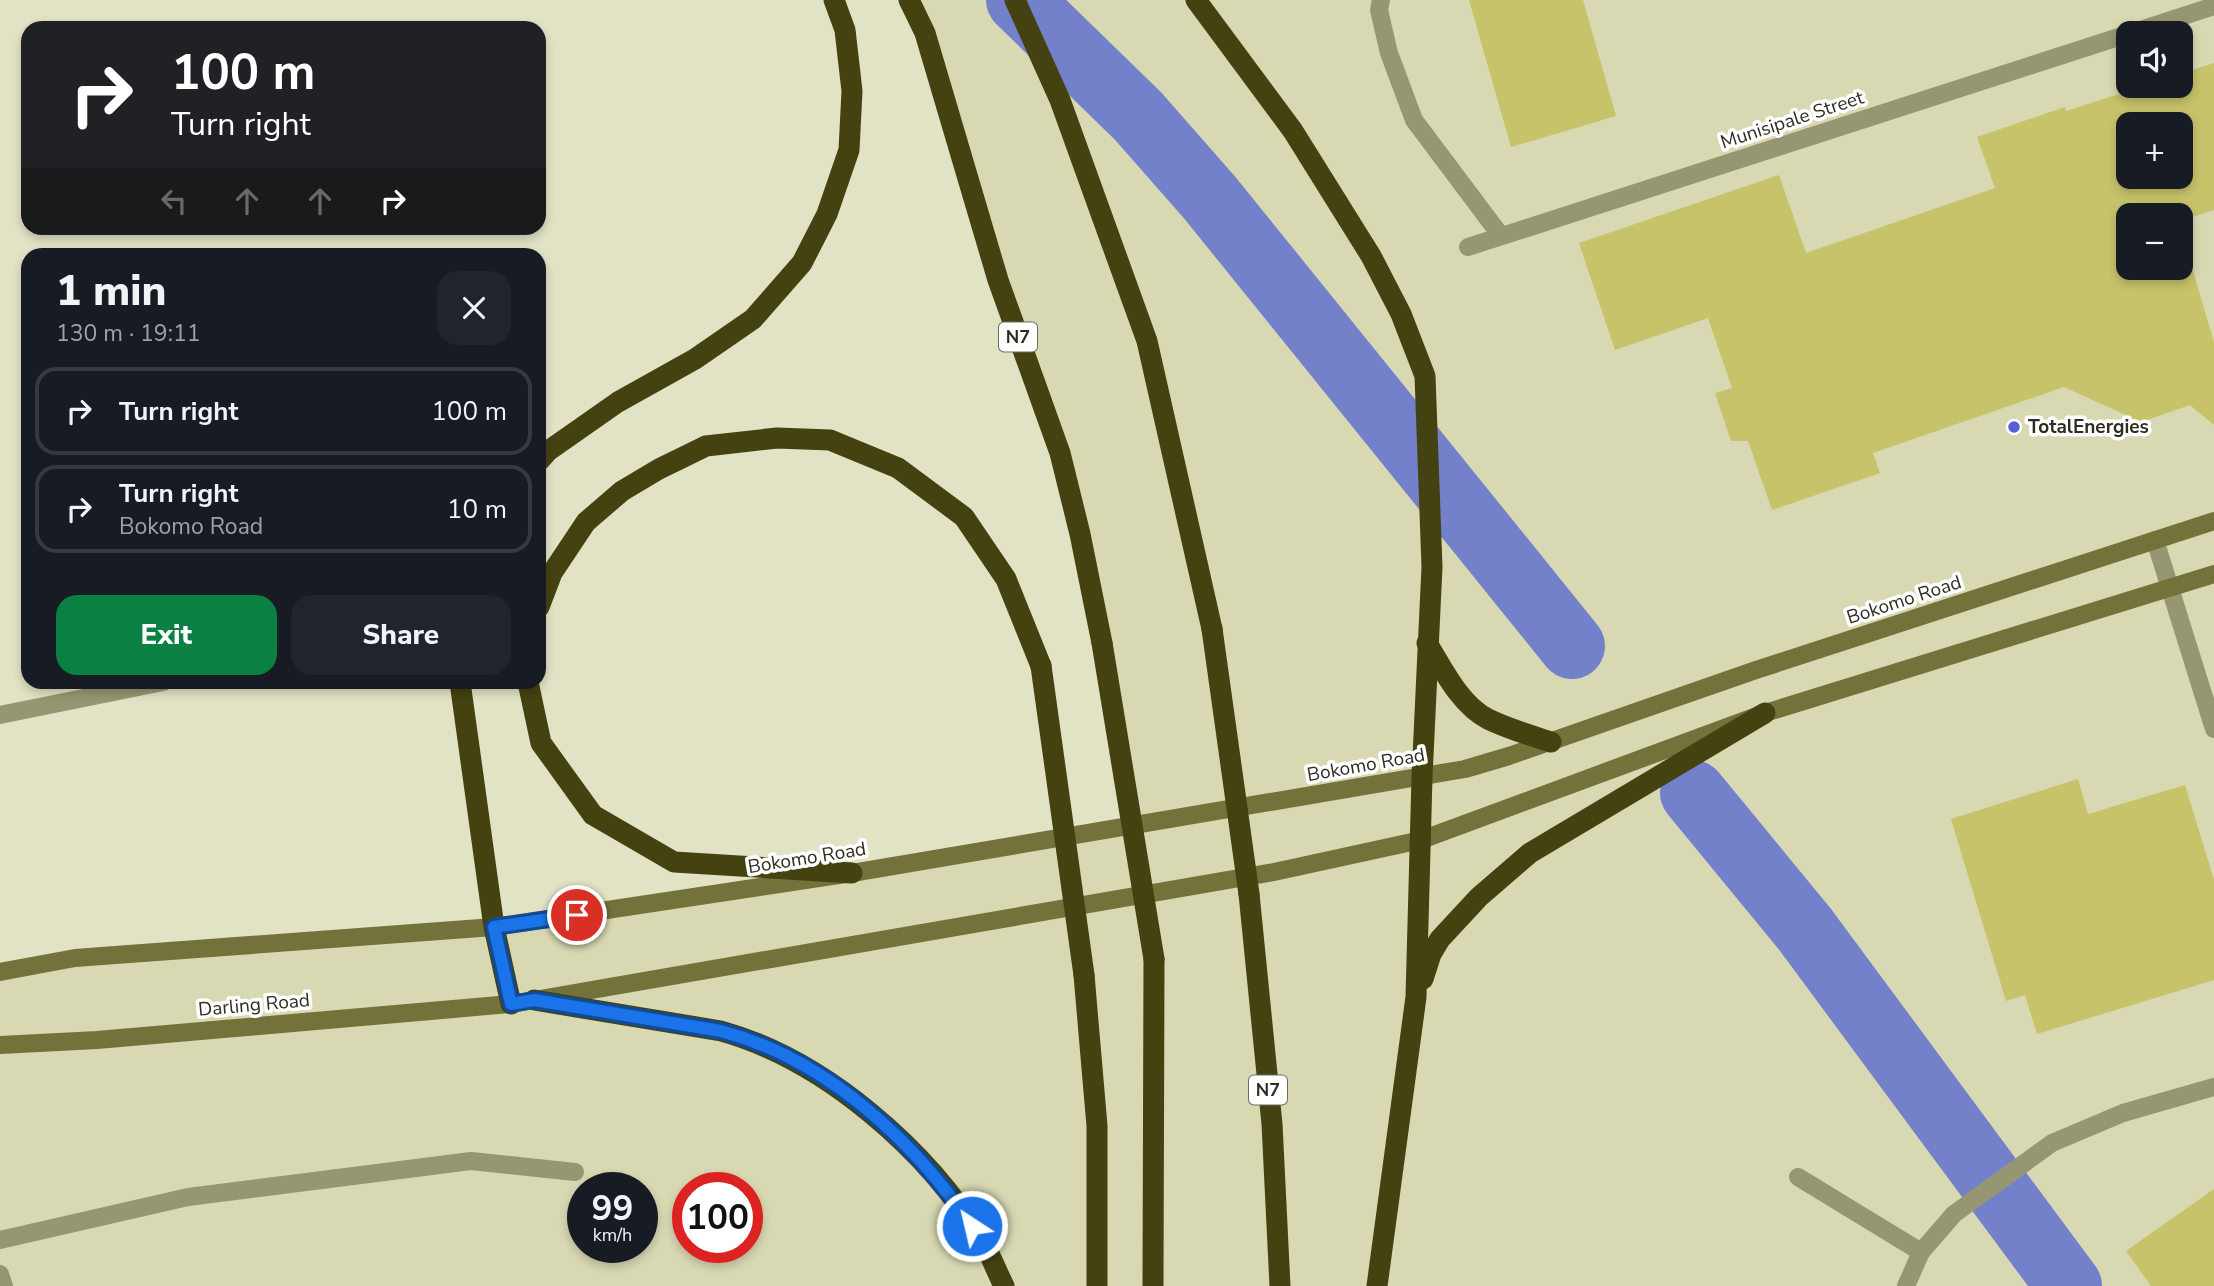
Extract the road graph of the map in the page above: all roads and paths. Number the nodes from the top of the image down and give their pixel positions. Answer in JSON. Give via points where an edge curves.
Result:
{"nodes":[{"id":1,"x":834,"y":0,"type":"edge"},
{"id":2,"x":909,"y":0,"type":"edge"},
{"id":3,"x":1015,"y":0,"type":"edge"},
{"id":4,"x":1196,"y":0,"type":"edge"},
{"id":5,"x":1381,"y":0,"type":"edge"},
{"id":6,"x":2214,"y":6,"type":"edge"},
{"id":7,"x":2168,"y":21,"type":"edge"},
{"id":8,"x":2116,"y":38,"type":"edge"},
{"id":9,"x":1501,"y":236,"type":"junction"},
{"id":10,"x":1468,"y":247,"type":"dead end"},
{"id":11,"x":546,"y":454,"type":"edge"},
{"id":12,"x":2214,"y":521,"type":"edge"},
{"id":13,"x":2155,"y":540,"type":"junction"},
{"id":14,"x":2214,"y":574,"type":"edge"},
{"id":15,"x":546,"y":589,"type":"edge"},
{"id":16,"x":2169,"y":589,"type":"junction"},
{"id":17,"x":1427,"y":643,"type":"junction"},
{"id":18,"x":128,"y":689,"type":"edge"},
{"id":19,"x":461,"y":689,"type":"edge"},
{"id":20,"x":529,"y":689,"type":"edge"},
{"id":21,"x":1765,"y":713,"type":"junction"},
{"id":22,"x":0,"y":715,"type":"edge"},
{"id":23,"x":2214,"y":729,"type":"edge"},
{"id":24,"x":1551,"y":742,"type":"junction"},
{"id":25,"x":1422,"y":777,"type":"junction"},
{"id":26,"x":1421,"y":840,"type":"junction"},
{"id":27,"x":852,"y":873,"type":"junction"},
{"id":28,"x":494,"y":927,"type":"junction"},
{"id":29,"x":0,"y":972,"type":"edge"},
{"id":30,"x":1416,"y":997,"type":"junction"},
{"id":31,"x":534,"y":1000,"type":"junction"},
{"id":32,"x":511,"y":1004,"type":"junction"},
{"id":33,"x":0,"y":1045,"type":"edge"},
{"id":34,"x":2214,"y":1087,"type":"edge"},
{"id":35,"x":575,"y":1172,"type":"dead end"},
{"id":36,"x":1798,"y":1177,"type":"dead end"},
{"id":37,"x":0,"y":1240,"type":"edge"},
{"id":38,"x":1921,"y":1252,"type":"junction"},
{"id":39,"x":0,"y":1274,"type":"edge"},
{"id":40,"x":4,"y":1286,"type":"edge"},
{"id":41,"x":1004,"y":1286,"type":"edge"},
{"id":42,"x":1097,"y":1286,"type":"edge"},
{"id":43,"x":1153,"y":1286,"type":"edge"},
{"id":44,"x":1280,"y":1286,"type":"edge"},
{"id":45,"x":1377,"y":1286,"type":"edge"},
{"id":46,"x":1906,"y":1286,"type":"edge"}],
"edges":[{"from":1,"to":11,"type":"highway","via":[[845,30],[852,91],[849,150],[827,214],[802,263],[753,319],[695,359],[618,401]]},
{"from":2,"to":43,"type":"highway","number":"N7","bridge":true,"via":[[925,33],[998,280],[1060,453],[1102,643],[1154,959]]},
{"from":3,"to":44,"type":"highway","number":"N7","bridge":true,"via":[[1060,100],[1147,341],[1212,629],[1249,894],[1272,1124]]},
{"from":4,"to":17,"type":"highway","via":[[1293,131],[1371,256],[1426,376],[1432,567]]},
{"from":5,"to":9,"type":"street","via":[[1388,53],[1414,120]]},
{"from":6,"to":7,"type":"street","name":"Munisipale Street"},
{"from":8,"to":9,"type":"street","name":"Munisipale Street"},
{"from":9,"to":10,"type":"street","name":"Munisipale Street"},
{"from":12,"to":13,"type":"main road","name":"Bokomo Road"},
{"from":13,"to":16,"type":"street"},
{"from":13,"to":24,"type":"main road","name":"Bokomo Road"},
{"from":14,"to":16,"type":"main road"},
{"from":15,"to":42,"type":"highway","bridge":true,"via":[[586,522],[622,491],[706,446],[777,438],[830,440],[898,468],[964,517],[1006,579],[1041,666],[1084,975],[1097,1126]]},
{"from":16,"to":21,"type":"main road"},
{"from":16,"to":23,"type":"street"},
{"from":17,"to":24,"type":"highway","via":[[1452,684],[1476,711]]},
{"from":17,"to":25,"type":"highway"},
{"from":18,"to":22,"type":"street"},
{"from":19,"to":28,"type":"highway"},
{"from":20,"to":27,"type":"highway","via":[[541,743],[593,815],[674,862]]},
{"from":21,"to":26,"type":"main road"},
{"from":21,"to":30,"type":"highway","via":[[1530,853],[1440,939]]},
{"from":24,"to":25,"type":"main road","name":"Bokomo Road"},
{"from":25,"to":26,"type":"highway"},
{"from":25,"to":27,"type":"main road","name":"Bokomo Road"},
{"from":26,"to":30,"type":"highway"},
{"from":26,"to":31,"type":"main road","via":[[1226,882]]},
{"from":27,"to":28,"type":"main road","name":"Bokomo Road"},
{"from":28,"to":29,"type":"main road","via":[[75,958]]},
{"from":28,"to":32,"type":"highway"},
{"from":30,"to":45,"type":"highway"},
{"from":31,"to":32,"type":"main road"},
{"from":31,"to":41,"type":"highway","via":[[721,1031],[751,1040],[816,1072],[885,1124],[949,1193],[984,1243]]},
{"from":32,"to":33,"type":"main road","name":"Darling Road"},
{"from":34,"to":38,"type":"street","via":[[2123,1113],[2052,1143],[1954,1214]]},
{"from":35,"to":37,"type":"street","via":[[471,1161],[188,1197]]},
{"from":36,"to":38,"type":"street"},
{"from":38,"to":46,"type":"street"},
{"from":39,"to":40,"type":"street"}]}
